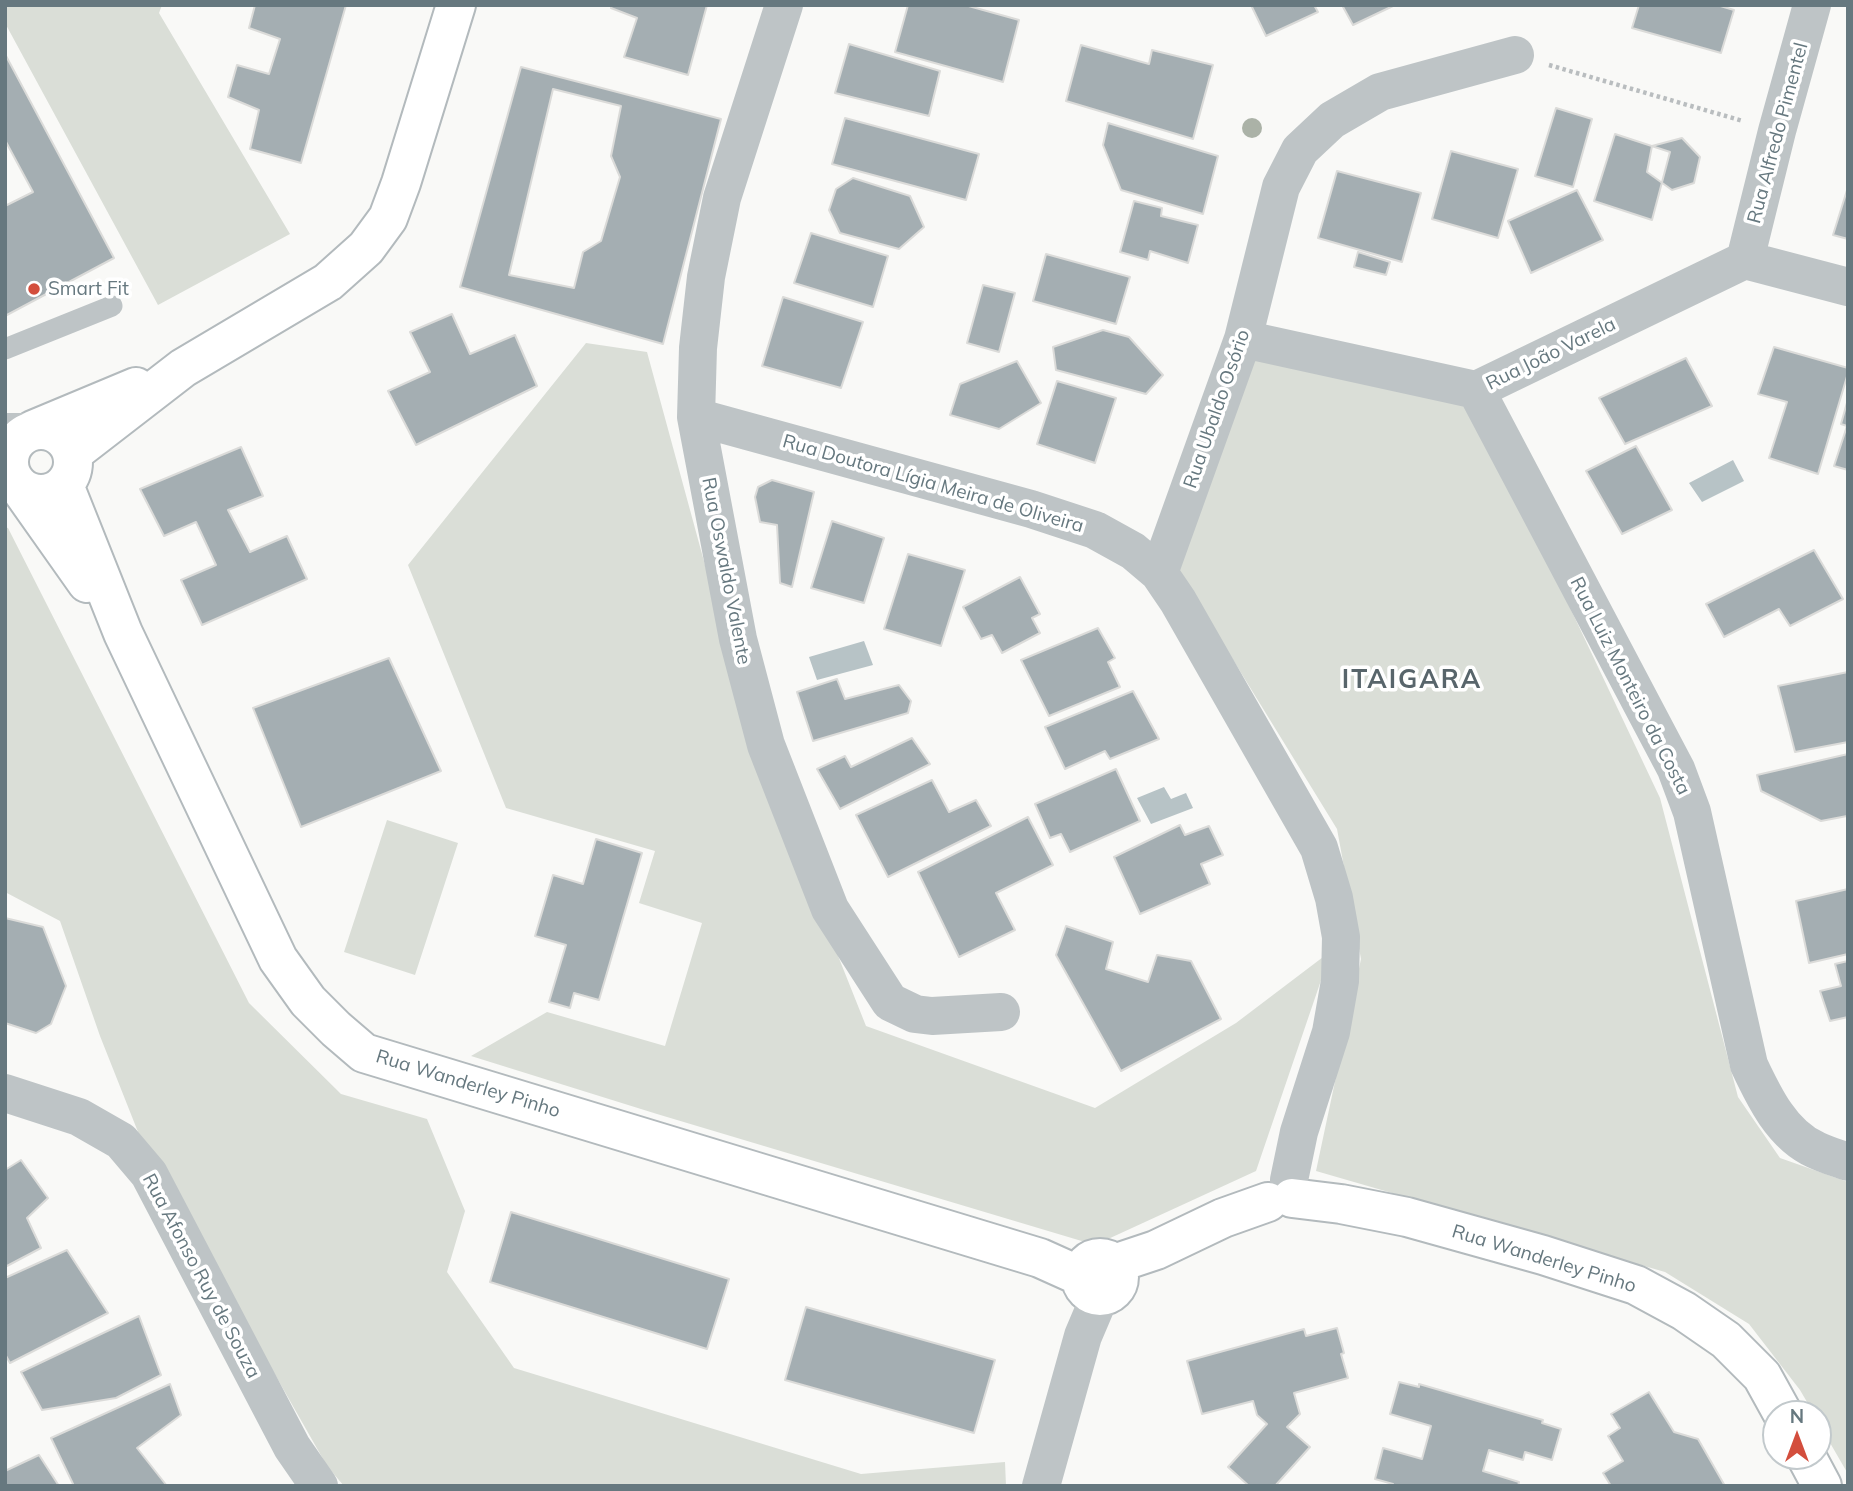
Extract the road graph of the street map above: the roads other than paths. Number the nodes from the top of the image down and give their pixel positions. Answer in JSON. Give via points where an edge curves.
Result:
{"nodes":[{"id":1,"x":456,"y":5,"type":"edge"},
{"id":2,"x":784,"y":5,"type":"edge"},
{"id":3,"x":1812,"y":5,"type":"edge"},
{"id":4,"x":1515,"y":55,"type":"road end"},
{"id":5,"x":1745,"y":260,"type":"junction"},
{"id":6,"x":1848,"y":287,"type":"edge"},
{"id":7,"x":112,"y":306,"type":"dead end"},
{"id":8,"x":1243,"y":339,"type":"junction"},
{"id":9,"x":5,"y":349,"type":"edge"},
{"id":10,"x":183,"y":368,"type":"junction"},
{"id":11,"x":1476,"y":390,"type":"junction"},
{"id":12,"x":696,"y":417,"type":"junction"},
{"id":13,"x":22,"y":431,"type":"edge"},
{"id":14,"x":69,"y":469,"type":"junction"},
{"id":15,"x":11,"y":477,"type":"edge"},
{"id":16,"x":1159,"y":573,"type":"junction"},
{"id":17,"x":123,"y":633,"type":"junction"},
{"id":18,"x":1001,"y":1012,"type":"dead end"},
{"id":19,"x":5,"y":1093,"type":"edge"},
{"id":20,"x":1848,"y":1162,"type":"edge"},
{"id":21,"x":1281,"y":1190,"type":"junction"},
{"id":22,"x":1098,"y":1278,"type":"junction"},
{"id":23,"x":1775,"y":1400,"type":"edge"},
{"id":24,"x":1813,"y":1470,"type":"edge"},
{"id":25,"x":319,"y":1486,"type":"edge"},
{"id":26,"x":1041,"y":1486,"type":"edge"},
{"id":27,"x":1822,"y":1486,"type":"edge"}],
"edges":[{"from":1,"to":10,"type":"street","via":[[401,183],[388,218],[366,248],[328,282]]},
{"from":2,"to":12,"type":"street","name":"Rua Oswaldo Valente","via":[[722,198],[706,276]]},
{"from":3,"to":5,"type":"street","name":"Rua Alfredo Pimentel"},
{"from":4,"to":8,"type":"street","name":"Rua Ubaldo Osório","via":[[1380,92],[1332,120],[1300,150],[1281,187]]},
{"from":5,"to":6,"type":"street"},
{"from":5,"to":11,"type":"street","name":"Rua João Varela"},
{"from":7,"to":9,"type":"lane"},
{"from":8,"to":11,"type":"street","name":"Rua João Varela"},
{"from":8,"to":16,"type":"street","name":"Rua Ubaldo Osório"},
{"from":10,"to":13,"type":"street"},
{"from":10,"to":14,"type":"street"},
{"from":11,"to":20,"type":"street","name":"Rua Luiz Monteiro da Costa","via":[[1676,769],[1692,812],[1749,1065],[1765,1099],[1786,1128],[1814,1150]]},
{"from":12,"to":16,"type":"street","name":"Rua Doutora Lígia Meira de Oliveira","via":[[1095,530],[1133,551]]},
{"from":12,"to":18,"type":"street","name":"Rua Oswaldo Valente","via":[[738,639],[765,745],[830,909],[890,1002],[932,1016]]},
{"from":13,"to":14,"type":"street","via":[[46,429],[58,434],[67,442]]},
{"from":13,"to":15,"type":"street","via":[[9,457]]},
{"from":14,"to":15,"type":"street","via":[[55,491],[44,494],[23,489]]},
{"from":14,"to":17,"type":"street","name":"Rua Wanderley Pinho"},
{"from":15,"to":17,"type":"street","name":"Rua Wanderley Pinho"},
{"from":16,"to":21,"type":"street","via":[[1319,848],[1334,898],[1341,937],[1340,981],[1331,1032]]},
{"from":17,"to":22,"type":"street","name":"Rua Wanderley Pinho","via":[[278,959],[308,1001],[365,1053]]},
{"from":19,"to":25,"type":"street","name":"Rua Afonso Ruy de Souza","via":[[79,1116],[121,1142],[149,1174],[292,1447]]},
{"from":21,"to":22,"type":"street"},
{"from":21,"to":23,"type":"street","name":"Rua Wanderley Pinho","via":[[1420,1221],[1636,1286],[1726,1340],[1762,1376]]},
{"from":22,"to":26,"type":"street"},
{"from":24,"to":27,"type":"street"}]}
